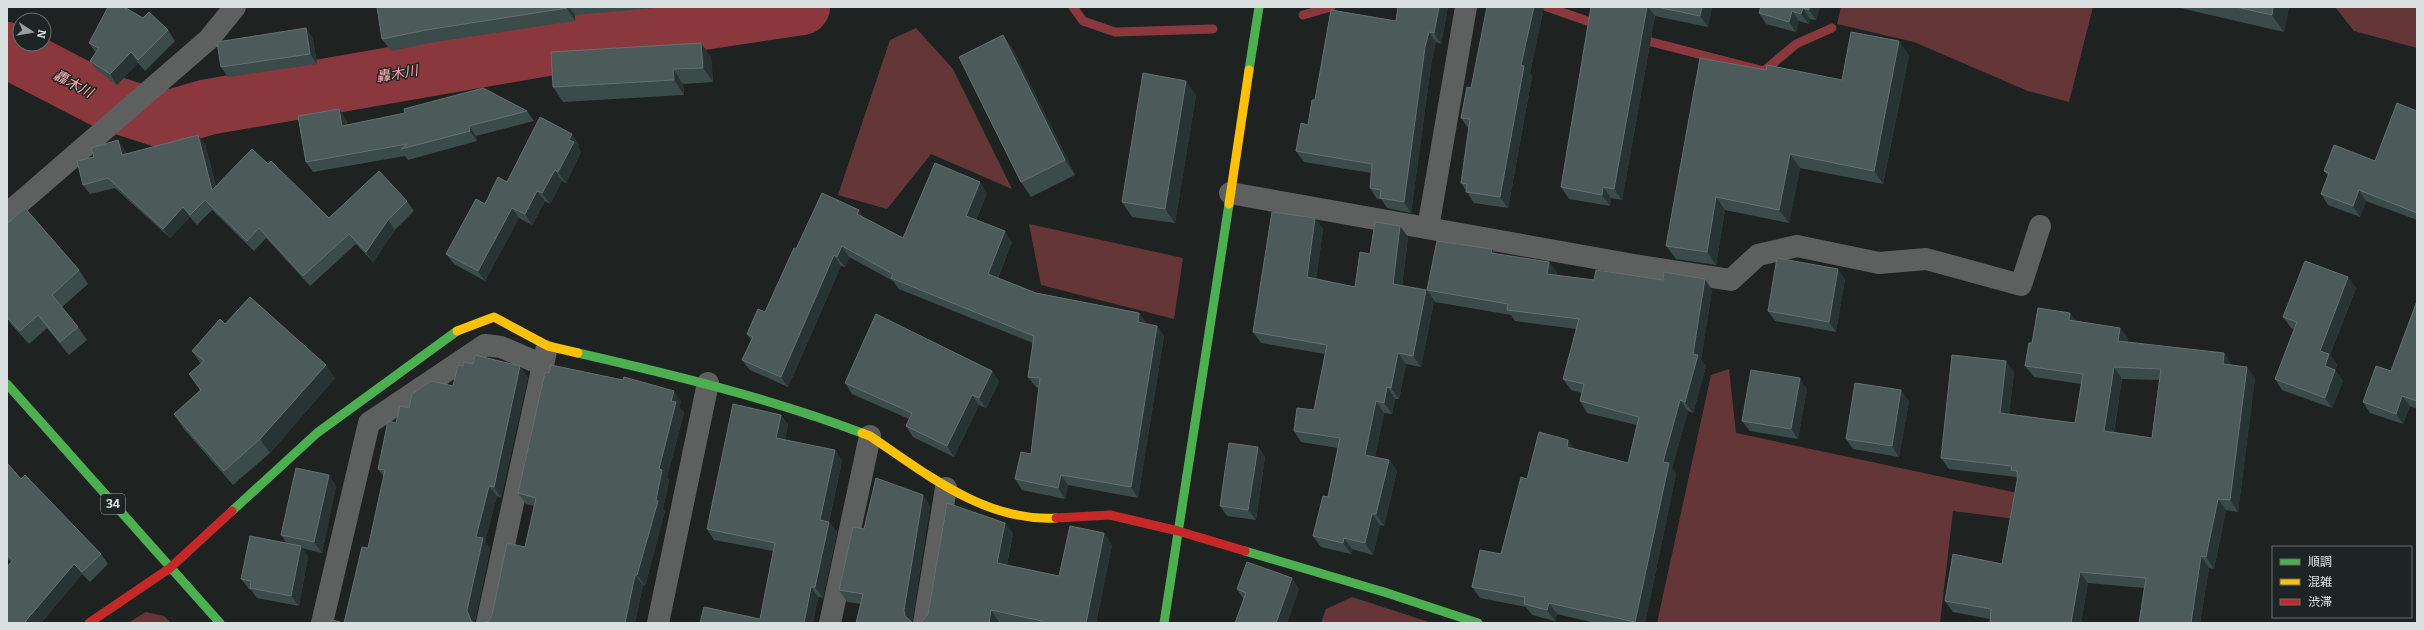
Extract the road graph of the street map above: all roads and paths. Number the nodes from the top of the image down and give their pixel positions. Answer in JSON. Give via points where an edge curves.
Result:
{"nodes":[{"id":1,"x":234,"y":7,"type":"edge"},
{"id":2,"x":1259,"y":7,"type":"edge"},
{"id":3,"x":1466,"y":7,"type":"edge"},
{"id":4,"x":1230,"y":193,"type":"junction"},
{"id":5,"x":7,"y":214,"type":"edge"},
{"id":6,"x":2040,"y":226,"type":"dead end"},
{"id":7,"x":1428,"y":228,"type":"junction"},
{"id":8,"x":545,"y":356,"type":"junction"},
{"id":9,"x":708,"y":383,"type":"junction"},
{"id":10,"x":7,"y":384,"type":"edge"},
{"id":11,"x":870,"y":436,"type":"junction"},
{"id":12,"x":946,"y":488,"type":"junction"},
{"id":13,"x":1178,"y":531,"type":"junction"},
{"id":14,"x":170,"y":568,"type":"junction"},
{"id":15,"x":89,"y":623,"type":"edge"},
{"id":16,"x":220,"y":623,"type":"edge"},
{"id":17,"x":322,"y":623,"type":"edge"},
{"id":18,"x":487,"y":623,"type":"edge"},
{"id":19,"x":658,"y":623,"type":"edge"},
{"id":20,"x":830,"y":623,"type":"edge"},
{"id":21,"x":924,"y":623,"type":"edge"},
{"id":22,"x":1164,"y":623,"type":"edge"},
{"id":23,"x":1478,"y":623,"type":"edge"}],
"edges":[{"from":1,"to":5,"type":"street","via":[[209,39]]},
{"from":2,"to":4,"type":"main road"},
{"from":3,"to":7,"type":"street"},
{"from":4,"to":7,"type":"street"},
{"from":4,"to":13,"type":"main road"},
{"from":6,"to":7,"type":"street","via":[[2021,285],[1926,259],[1880,263],[1797,246],[1758,255],[1731,280]]},
{"from":8,"to":9,"type":"main road"},
{"from":8,"to":14,"type":"main road","via":[[494,317],[455,332],[318,433]]},
{"from":8,"to":17,"type":"street","via":[[484,345],[369,423]]},
{"from":8,"to":18,"type":"street"},
{"from":9,"to":11,"type":"main road","via":[[801,410]]},
{"from":9,"to":19,"type":"street"},
{"from":10,"to":14,"type":"main road","number":"34"},
{"from":11,"to":12,"type":"main road"},
{"from":11,"to":20,"type":"street"},
{"from":12,"to":13,"type":"main road","via":[[995,509],[1042,520],[1110,515]]},
{"from":12,"to":21,"type":"street"},
{"from":13,"to":22,"type":"main road"},
{"from":13,"to":23,"type":"main road","via":[[1384,592]]},
{"from":14,"to":15,"type":"main road"},
{"from":14,"to":16,"type":"main road","number":"34"}]}
